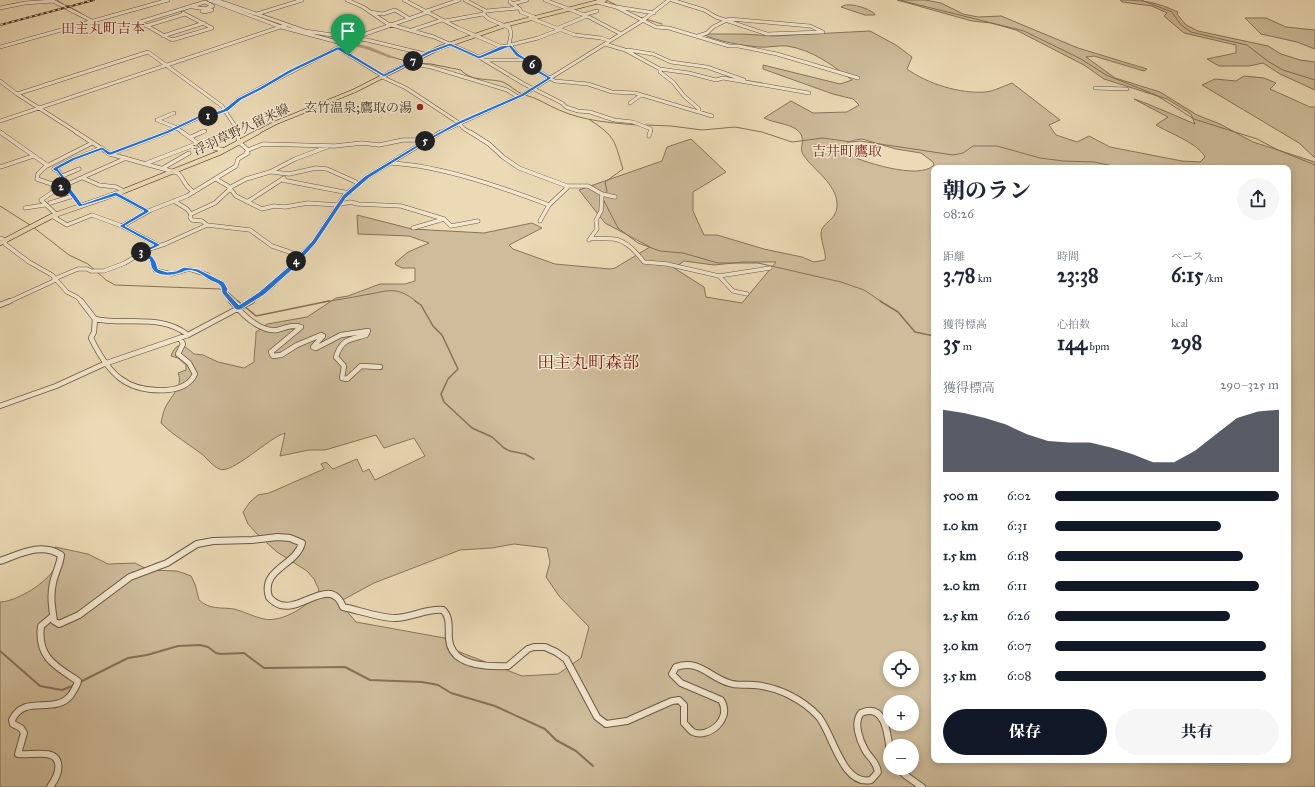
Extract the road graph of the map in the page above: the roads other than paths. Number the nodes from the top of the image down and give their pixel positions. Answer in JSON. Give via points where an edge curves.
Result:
{"nodes":[{"id":1,"x":51,"y":0,"type":"edge"},
{"id":2,"x":168,"y":0,"type":"edge"},
{"id":3,"x":209,"y":0,"type":"edge"},
{"id":4,"x":216,"y":0,"type":"edge"},
{"id":5,"x":302,"y":0,"type":"edge"},
{"id":6,"x":347,"y":0,"type":"edge"},
{"id":7,"x":404,"y":0,"type":"edge"},
{"id":8,"x":459,"y":0,"type":"edge"},
{"id":9,"x":465,"y":0,"type":"edge"},
{"id":10,"x":510,"y":0,"type":"edge"},
{"id":11,"x":527,"y":0,"type":"edge"},
{"id":12,"x":546,"y":0,"type":"edge"},
{"id":13,"x":591,"y":0,"type":"edge"},
{"id":14,"x":605,"y":0,"type":"edge"},
{"id":15,"x":671,"y":0,"type":"edge"},
{"id":16,"x":596,"y":2,"type":"junction"},
{"id":17,"x":512,"y":4,"type":"junction"},
{"id":18,"x":230,"y":5,"type":"junction"},
{"id":19,"x":187,"y":7,"type":"junction"},
{"id":20,"x":225,"y":7,"type":"junction"},
{"id":21,"x":618,"y":7,"type":"junction"},
{"id":22,"x":0,"y":8,"type":"edge"},
{"id":23,"x":204,"y":8,"type":"junction"},
{"id":24,"x":208,"y":8,"type":"junction"},
{"id":25,"x":518,"y":8,"type":"junction"},
{"id":26,"x":567,"y":9,"type":"junction"},
{"id":27,"x":178,"y":10,"type":"junction"},
{"id":28,"x":245,"y":10,"type":"junction"},
{"id":29,"x":486,"y":11,"type":"junction"},
{"id":30,"x":596,"y":11,"type":"dead end"},
{"id":31,"x":240,"y":12,"type":"junction"},
{"id":32,"x":370,"y":12,"type":"junction"},
{"id":33,"x":427,"y":12,"type":"junction"},
{"id":34,"x":654,"y":13,"type":"junction"},
{"id":35,"x":185,"y":14,"type":"junction"},
{"id":36,"x":257,"y":14,"type":"junction"},
{"id":37,"x":483,"y":14,"type":"junction"},
{"id":38,"x":585,"y":16,"type":"junction"},
{"id":39,"x":534,"y":17,"type":"junction"},
{"id":40,"x":530,"y":18,"type":"junction"},
{"id":41,"x":410,"y":19,"type":"junction"},
{"id":42,"x":726,"y":19,"type":"junction"},
{"id":43,"x":644,"y":20,"type":"junction"},
{"id":44,"x":92,"y":21,"type":"junction"},
{"id":45,"x":443,"y":21,"type":"junction"},
{"id":46,"x":204,"y":23,"type":"junction"},
{"id":47,"x":392,"y":25,"type":"junction"},
{"id":48,"x":504,"y":25,"type":"junction"},
{"id":49,"x":146,"y":26,"type":"junction"},
{"id":50,"x":284,"y":26,"type":"junction"},
{"id":51,"x":558,"y":29,"type":"junction"},
{"id":52,"x":411,"y":30,"type":"junction"},
{"id":53,"x":621,"y":34,"type":"junction"},
{"id":54,"x":475,"y":35,"type":"junction"},
{"id":55,"x":164,"y":36,"type":"junction"},
{"id":56,"x":698,"y":36,"type":"junction"},
{"id":57,"x":354,"y":38,"type":"junction"},
{"id":58,"x":609,"y":41,"type":"junction"},
{"id":59,"x":346,"y":43,"type":"junction"},
{"id":60,"x":450,"y":44,"type":"junction"},
{"id":61,"x":605,"y":44,"type":"junction"},
{"id":62,"x":510,"y":45,"type":"junction"},
{"id":63,"x":0,"y":47,"type":"edge"},
{"id":64,"x":502,"y":47,"type":"junction"},
{"id":65,"x":338,"y":48,"type":"junction"},
{"id":66,"x":625,"y":50,"type":"junction"},
{"id":67,"x":425,"y":54,"type":"junction"},
{"id":68,"x":479,"y":57,"type":"junction"},
{"id":69,"x":485,"y":60,"type":"junction"},
{"id":70,"x":526,"y":60,"type":"junction"},
{"id":71,"x":410,"y":63,"type":"junction"},
{"id":72,"x":167,"y":65,"type":"junction"},
{"id":73,"x":692,"y":65,"type":"junction"},
{"id":74,"x":660,"y":69,"type":"junction"},
{"id":75,"x":677,"y":71,"type":"junction"},
{"id":76,"x":383,"y":76,"type":"junction"},
{"id":77,"x":550,"y":78,"type":"junction"},
{"id":78,"x":858,"y":78,"type":"dead end"},
{"id":79,"x":0,"y":81,"type":"edge"},
{"id":80,"x":749,"y":82,"type":"junction"},
{"id":81,"x":533,"y":88,"type":"junction"},
{"id":82,"x":1096,"y":88,"type":"dead end"},
{"id":83,"x":1127,"y":89,"type":"dead end"},
{"id":84,"x":809,"y":93,"type":"dead end"},
{"id":85,"x":17,"y":94,"type":"junction"},
{"id":86,"x":641,"y":95,"type":"junction"},
{"id":87,"x":518,"y":97,"type":"junction"},
{"id":88,"x":630,"y":103,"type":"dead end"},
{"id":89,"x":40,"y":108,"type":"junction"},
{"id":90,"x":226,"y":110,"type":"junction"},
{"id":91,"x":699,"y":112,"type":"junction"},
{"id":92,"x":174,"y":113,"type":"dead end"},
{"id":93,"x":712,"y":116,"type":"dead end"},
{"id":94,"x":0,"y":121,"type":"edge"},
{"id":95,"x":459,"y":123,"type":"junction"},
{"id":96,"x":175,"y":127,"type":"junction"},
{"id":97,"x":205,"y":131,"type":"dead end"},
{"id":98,"x":0,"y":132,"type":"edge"},
{"id":99,"x":649,"y":136,"type":"dead end"},
{"id":100,"x":191,"y":137,"type":"junction"},
{"id":101,"x":426,"y":140,"type":"junction"},
{"id":102,"x":239,"y":142,"type":"junction"},
{"id":103,"x":92,"y":143,"type":"junction"},
{"id":104,"x":199,"y":143,"type":"junction"},
{"id":105,"x":328,"y":146,"type":"junction"},
{"id":106,"x":102,"y":148,"type":"junction"},
{"id":107,"x":224,"y":150,"type":"junction"},
{"id":108,"x":248,"y":150,"type":"junction"},
{"id":109,"x":189,"y":153,"type":"dead end"},
{"id":110,"x":110,"y":154,"type":"junction"},
{"id":111,"x":33,"y":156,"type":"junction"},
{"id":112,"x":126,"y":158,"type":"junction"},
{"id":113,"x":147,"y":163,"type":"junction"},
{"id":114,"x":391,"y":163,"type":"junction"},
{"id":115,"x":47,"y":166,"type":"junction"},
{"id":116,"x":0,"y":168,"type":"edge"},
{"id":117,"x":163,"y":168,"type":"junction"},
{"id":118,"x":54,"y":169,"type":"junction"},
{"id":119,"x":80,"y":169,"type":"dead end"},
{"id":120,"x":173,"y":171,"type":"junction"},
{"id":121,"x":266,"y":173,"type":"junction"},
{"id":122,"x":290,"y":174,"type":"junction"},
{"id":123,"x":62,"y":176,"type":"junction"},
{"id":124,"x":83,"y":178,"type":"junction"},
{"id":125,"x":216,"y":179,"type":"junction"},
{"id":126,"x":282,"y":180,"type":"junction"},
{"id":127,"x":53,"y":185,"type":"junction"},
{"id":128,"x":357,"y":185,"type":"junction"},
{"id":129,"x":61,"y":187,"type":"junction"},
{"id":130,"x":567,"y":188,"type":"dead end"},
{"id":131,"x":230,"y":189,"type":"junction"},
{"id":132,"x":124,"y":191,"type":"junction"},
{"id":133,"x":194,"y":192,"type":"junction"},
{"id":134,"x":349,"y":192,"type":"junction"},
{"id":135,"x":116,"y":194,"type":"junction"},
{"id":136,"x":602,"y":194,"type":"junction"},
{"id":137,"x":73,"y":196,"type":"junction"},
{"id":138,"x":615,"y":197,"type":"dead end"},
{"id":139,"x":174,"y":201,"type":"junction"},
{"id":140,"x":50,"y":202,"type":"dead end"},
{"id":141,"x":247,"y":202,"type":"junction"},
{"id":142,"x":44,"y":205,"type":"junction"},
{"id":143,"x":338,"y":205,"type":"junction"},
{"id":144,"x":549,"y":205,"type":"junction"},
{"id":145,"x":81,"y":206,"type":"junction"},
{"id":146,"x":25,"y":208,"type":"dead end"},
{"id":147,"x":147,"y":211,"type":"junction"},
{"id":148,"x":191,"y":214,"type":"junction"},
{"id":149,"x":54,"y":216,"type":"junction"},
{"id":150,"x":444,"y":219,"type":"junction"},
{"id":151,"x":478,"y":221,"type":"dead end"},
{"id":152,"x":540,"y":221,"type":"dead end"},
{"id":153,"x":207,"y":225,"type":"junction"},
{"id":154,"x":122,"y":226,"type":"junction"},
{"id":155,"x":413,"y":228,"type":"dead end"},
{"id":156,"x":0,"y":238,"type":"edge"},
{"id":157,"x":5,"y":240,"type":"junction"},
{"id":158,"x":0,"y":243,"type":"edge"},
{"id":159,"x":158,"y":245,"type":"junction"},
{"id":160,"x":136,"y":255,"type":"junction"},
{"id":161,"x":301,"y":256,"type":"junction"},
{"id":162,"x":770,"y":268,"type":"dead end"},
{"id":163,"x":719,"y":276,"type":"junction"},
{"id":164,"x":55,"y":280,"type":"junction"},
{"id":165,"x":747,"y":294,"type":"dead end"},
{"id":166,"x":0,"y":305,"type":"edge"},
{"id":167,"x":238,"y":308,"type":"junction"},
{"id":168,"x":95,"y":319,"type":"junction"},
{"id":169,"x":188,"y":335,"type":"junction"},
{"id":170,"x":180,"y":338,"type":"junction"},
{"id":171,"x":104,"y":364,"type":"junction"},
{"id":172,"x":380,"y":367,"type":"dead end"},
{"id":173,"x":0,"y":406,"type":"edge"},
{"id":174,"x":0,"y":561,"type":"edge"},
{"id":175,"x":53,"y":616,"type":"junction"},
{"id":176,"x":888,"y":739,"type":"edge"},
{"id":177,"x":905,"y":775,"type":"edge"},
{"id":178,"x":50,"y":787,"type":"edge"},
{"id":179,"x":922,"y":787,"type":"edge"}],
"edges":[{"from":1,"to":22,"type":"street"},
{"from":1,"to":44,"type":"street"},
{"from":2,"to":44,"type":"street"},
{"from":3,"to":20,"type":"street"},
{"from":4,"to":18,"type":"street"},
{"from":5,"to":36,"type":"street"},
{"from":6,"to":32,"type":"street"},
{"from":7,"to":33,"type":"street"},
{"from":8,"to":33,"type":"street"},
{"from":9,"to":29,"type":"street"},
{"from":10,"to":17,"type":"street"},
{"from":11,"to":17,"type":"street"},
{"from":12,"to":26,"type":"street"},
{"from":13,"to":16,"type":"street"},
{"from":14,"to":16,"type":"main road","name":"浮羽草野久留米線"},
{"from":15,"to":34,"type":"street"},
{"from":15,"to":42,"type":"street"},
{"from":16,"to":21,"type":"street"},
{"from":16,"to":26,"type":"main road","name":"浮羽草野久留米線"},
{"from":17,"to":25,"type":"street"},
{"from":18,"to":20,"type":"street"},
{"from":18,"to":28,"type":"street"},
{"from":19,"to":23,"type":"street"},
{"from":19,"to":24,"type":"street","via":[[205,2],[213,6]]},
{"from":19,"to":27,"type":"street"},
{"from":20,"to":31,"type":"street"},
{"from":21,"to":34,"type":"street"},
{"from":21,"to":43,"type":"street"},
{"from":23,"to":24,"type":"street"},
{"from":23,"to":24,"type":"street","via":[[203,12],[212,10]]},
{"from":25,"to":29,"type":"street"},
{"from":25,"to":39,"type":"street","via":[[521,12]]},
{"from":26,"to":38,"type":"street"},
{"from":26,"to":39,"type":"main road","name":"浮羽草野久留米線"},
{"from":27,"to":35,"type":"street"},
{"from":27,"to":49,"type":"street","via":[[140,21]]},
{"from":28,"to":31,"type":"street"},
{"from":28,"to":36,"type":"street"},
{"from":29,"to":37,"type":"street"},
{"from":30,"to":38,"type":"street"},
{"from":31,"to":50,"type":"street"},
{"from":32,"to":41,"type":"street","via":[[383,14],[396,10]]},
{"from":32,"to":47,"type":"street"},
{"from":33,"to":41,"type":"street"},
{"from":33,"to":45,"type":"street"},
{"from":34,"to":43,"type":"street"},
{"from":35,"to":46,"type":"street"},
{"from":35,"to":49,"type":"street"},
{"from":36,"to":50,"type":"street"},
{"from":37,"to":45,"type":"street"},
{"from":37,"to":48,"type":"street"},
{"from":38,"to":51,"type":"street"},
{"from":38,"to":53,"type":"street"},
{"from":39,"to":40,"type":"main road","name":"浮羽草野久留米線"},
{"from":40,"to":48,"type":"main road","name":"浮羽草野久留米線"},
{"from":40,"to":51,"type":"street"},
{"from":41,"to":47,"type":"street"},
{"from":42,"to":42,"type":"street","via":[[767,34],[823,32],[810,26]]},
{"from":42,"to":56,"type":"street","via":[[708,33]]},
{"from":43,"to":53,"type":"street"},
{"from":43,"to":56,"type":"street","via":[[656,27]]},
{"from":44,"to":63,"type":"street"},
{"from":45,"to":52,"type":"street"},
{"from":45,"to":54,"type":"street"},
{"from":46,"to":55,"type":"street"},
{"from":46,"to":55,"type":"street","via":[[212,28],[172,40]]},
{"from":47,"to":52,"type":"street"},
{"from":47,"to":57,"type":"street"},
{"from":48,"to":54,"type":"main road","name":"浮羽草野久留米線"},
{"from":48,"to":62,"type":"street","via":[[510,29]]},
{"from":49,"to":55,"type":"street"},
{"from":50,"to":57,"type":"street"},
{"from":50,"to":59,"type":"street"},
{"from":50,"to":72,"type":"street"},
{"from":51,"to":58,"type":"street"},
{"from":51,"to":62,"type":"street"},
{"from":52,"to":60,"type":"street"},
{"from":53,"to":58,"type":"street"},
{"from":54,"to":60,"type":"main road","name":"浮羽草野久留米線"},
{"from":54,"to":64,"type":"street"},
{"from":56,"to":78,"type":"street","via":[[730,46],[777,54]]},
{"from":57,"to":59,"type":"street"},
{"from":57,"to":67,"type":"street"},
{"from":58,"to":61,"type":"street"},
{"from":59,"to":65,"type":"street"},
{"from":60,"to":67,"type":"main road","name":"浮羽草野久留米線"},
{"from":60,"to":68,"type":"street"},
{"from":61,"to":66,"type":"street"},
{"from":61,"to":77,"type":"street"},
{"from":62,"to":64,"type":"street"},
{"from":62,"to":70,"type":"street"},
{"from":64,"to":68,"type":"street"},
{"from":65,"to":76,"type":"street"},
{"from":65,"to":90,"type":"street","via":[[239,99]]},
{"from":66,"to":73,"type":"street","via":[[653,54],[670,62]]},
{"from":66,"to":74,"type":"street"},
{"from":67,"to":71,"type":"main road","name":"浮羽草野久留米線"},
{"from":68,"to":69,"type":"street"},
{"from":69,"to":70,"type":"street"},
{"from":69,"to":81,"type":"street"},
{"from":70,"to":77,"type":"street","via":[[538,72]]},
{"from":71,"to":76,"type":"main road","name":"浮羽草野久留米線"},
{"from":71,"to":87,"type":"street","via":[[432,66],[507,90]]},
{"from":72,"to":85,"type":"street","via":[[146,52]]},
{"from":72,"to":89,"type":"street"},
{"from":72,"to":90,"type":"street"},
{"from":73,"to":75,"type":"street","via":[[683,66]]},
{"from":73,"to":80,"type":"street","via":[[736,76]]},
{"from":74,"to":75,"type":"street"},
{"from":74,"to":91,"type":"street","via":[[684,96],[695,104]]},
{"from":75,"to":80,"type":"street","via":[[714,82],[723,78]]},
{"from":76,"to":95,"type":"street"},
{"from":76,"to":102,"type":"main road","name":"浮羽草野久留米線","via":[[343,96],[275,123]]},
{"from":77,"to":81,"type":"street"},
{"from":77,"to":86,"type":"street","via":[[559,82],[588,84],[612,92]]},
{"from":79,"to":85,"type":"street"},
{"from":80,"to":84,"type":"street"},
{"from":81,"to":87,"type":"street"},
{"from":81,"to":99,"type":"street","via":[[578,112],[590,112],[614,120],[639,123],[651,129]]},
{"from":82,"to":83,"type":"street"},
{"from":85,"to":89,"type":"street"},
{"from":86,"to":88,"type":"street"},
{"from":86,"to":91,"type":"street"},
{"from":87,"to":95,"type":"street"},
{"from":89,"to":94,"type":"street"},
{"from":89,"to":103,"type":"street"},
{"from":90,"to":96,"type":"street"},
{"from":90,"to":102,"type":"street","via":[[235,126]]},
{"from":91,"to":93,"type":"street"},
{"from":92,"to":96,"type":"street","via":[[157,120]]},
{"from":95,"to":101,"type":"street"},
{"from":95,"to":136,"type":"street","via":[[519,168],[567,186],[588,186]]},
{"from":96,"to":100,"type":"street"},
{"from":96,"to":110,"type":"street"},
{"from":97,"to":100,"type":"street"},
{"from":98,"to":111,"type":"street"},
{"from":100,"to":104,"type":"street"},
{"from":101,"to":105,"type":"street","via":[[403,140],[379,145],[362,143]]},
{"from":101,"to":114,"type":"street"},
{"from":102,"to":107,"type":"main road","name":"浮羽草野久留米線"},
{"from":102,"to":108,"type":"street"},
{"from":103,"to":106,"type":"street"},
{"from":103,"to":115,"type":"street"},
{"from":104,"to":107,"type":"street","via":[[202,146]]},
{"from":104,"to":113,"type":"street"},
{"from":105,"to":108,"type":"street","via":[[265,144]]},
{"from":105,"to":121,"type":"street"},
{"from":106,"to":110,"type":"street"},
{"from":106,"to":118,"type":"street"},
{"from":107,"to":120,"type":"main road","name":"浮羽草野久留米線"},
{"from":108,"to":125,"type":"street","via":[[248,154],[238,160],[236,166]]},
{"from":109,"to":117,"type":"street"},
{"from":110,"to":112,"type":"street"},
{"from":111,"to":115,"type":"street"},
{"from":111,"to":116,"type":"street"},
{"from":112,"to":113,"type":"street"},
{"from":112,"to":124,"type":"street"},
{"from":113,"to":117,"type":"street"},
{"from":114,"to":128,"type":"street"},
{"from":114,"to":144,"type":"street","via":[[410,164],[456,175]]},
{"from":115,"to":118,"type":"street"},
{"from":115,"to":127,"type":"street","via":[[37,177]]},
{"from":117,"to":120,"type":"street"},
{"from":118,"to":123,"type":"street"},
{"from":119,"to":123,"type":"street"},
{"from":120,"to":132,"type":"main road","name":"浮羽草野久留米線"},
{"from":120,"to":133,"type":"street","via":[[180,174],[186,187]]},
{"from":121,"to":122,"type":"street"},
{"from":121,"to":131,"type":"street","via":[[246,179]]},
{"from":122,"to":126,"type":"street"},
{"from":122,"to":128,"type":"street","via":[[316,168],[327,169],[356,182]]},
{"from":123,"to":127,"type":"street","via":[[65,180]]},
{"from":124,"to":129,"type":"street"},
{"from":124,"to":132,"type":"street"},
{"from":125,"to":131,"type":"street"},
{"from":125,"to":133,"type":"street"},
{"from":126,"to":134,"type":"street"},
{"from":126,"to":141,"type":"street"},
{"from":127,"to":129,"type":"street"},
{"from":127,"to":142,"type":"street","via":[[52,192],[41,200]]},
{"from":128,"to":134,"type":"street"},
{"from":129,"to":137,"type":"street","via":[[69,190]]},
{"from":130,"to":144,"type":"street"},
{"from":131,"to":141,"type":"street"},
{"from":131,"to":148,"type":"street","via":[[215,203]]},
{"from":132,"to":135,"type":"main road","name":"浮羽草野久留米線"},
{"from":133,"to":139,"type":"street"},
{"from":134,"to":143,"type":"street"},
{"from":135,"to":145,"type":"main road","name":"浮羽草野久留米線"},
{"from":135,"to":147,"type":"street"},
{"from":136,"to":138,"type":"street"},
{"from":136,"to":163,"type":"street","via":[[601,212],[596,217],[597,229],[590,239],[615,239],[631,247],[644,262],[667,264]]},
{"from":137,"to":140,"type":"street"},
{"from":137,"to":145,"type":"street"},
{"from":139,"to":147,"type":"street"},
{"from":139,"to":148,"type":"street"},
{"from":141,"to":143,"type":"street","via":[[262,209],[308,203]]},
{"from":142,"to":146,"type":"street"},
{"from":142,"to":149,"type":"street"},
{"from":143,"to":150,"type":"street","via":[[350,202],[401,206]]},
{"from":143,"to":161,"type":"street","via":[[314,242]]},
{"from":144,"to":152,"type":"street"},
{"from":145,"to":149,"type":"main road","name":"浮羽草野久留米線"},
{"from":147,"to":154,"type":"street"},
{"from":148,"to":153,"type":"street","via":[[192,220]]},
{"from":149,"to":154,"type":"street","via":[[67,224],[92,215]]},
{"from":149,"to":157,"type":"main road","name":"浮羽草野久留米線"},
{"from":150,"to":151,"type":"street","via":[[452,226]]},
{"from":150,"to":155,"type":"street"},
{"from":153,"to":159,"type":"street"},
{"from":153,"to":161,"type":"street","via":[[244,228],[272,246]]},
{"from":154,"to":159,"type":"street"},
{"from":156,"to":157,"type":"street"},
{"from":157,"to":158,"type":"main road","name":"浮羽草野久留米線"},
{"from":157,"to":164,"type":"street","via":[[5,244],[52,275]]},
{"from":159,"to":160,"type":"street"},
{"from":160,"to":164,"type":"street","via":[[125,263],[104,271],[91,271],[83,267]]},
{"from":160,"to":167,"type":"street","via":[[150,257],[155,270],[159,272],[167,274],[184,269],[208,275],[209,278],[222,283],[224,292]]},
{"from":161,"to":167,"type":"street","via":[[273,284]]},
{"from":162,"to":163,"type":"street"},
{"from":163,"to":165,"type":"street","via":[[733,291]]},
{"from":164,"to":166,"type":"street"},
{"from":164,"to":168,"type":"street","via":[[87,306]]},
{"from":167,"to":169,"type":"street"},
{"from":167,"to":172,"type":"street","via":[[267,329],[300,327],[275,347],[271,352],[273,356],[281,355],[321,336],[313,348],[342,334],[368,331],[366,336],[347,339],[339,348],[336,357],[344,366],[342,378],[347,379],[363,365]]},
{"from":168,"to":169,"type":"street","via":[[106,323],[164,323],[176,326]]},
{"from":168,"to":171,"type":"street","via":[[91,338]]},
{"from":169,"to":170,"type":"street"},
{"from":170,"to":171,"type":"street"},
{"from":170,"to":171,"type":"street","via":[[183,344],[178,354],[190,364],[195,374],[190,382],[182,387],[156,392],[142,391],[121,380]]},
{"from":171,"to":173,"type":"street","via":[[56,386]]},
{"from":174,"to":175,"type":"street","via":[[38,548],[49,548],[61,555],[61,563],[53,580]]},
{"from":175,"to":176,"type":"street","via":[[54,621],[60,624],[66,622],[130,577],[172,560],[192,546],[283,536],[302,543],[299,552],[269,579],[267,589],[270,599],[278,605],[293,606],[318,594],[331,594],[342,602],[342,607],[394,618],[435,609],[443,610],[448,615],[450,645],[453,651],[462,659],[475,664],[508,666],[534,647],[552,649],[566,659],[597,717],[606,724],[627,721],[679,700],[684,705],[684,722],[690,730],[695,734],[712,730],[723,719],[725,708],[715,697],[674,678],[672,674],[676,667],[686,664],[703,669],[728,683],[764,687],[799,700],[825,725],[841,759],[850,772],[861,780],[874,779],[878,772],[877,762],[864,750],[857,724],[863,712],[870,711],[882,718]]},
{"from":175,"to":178,"type":"street","via":[[41,626],[43,651],[52,664],[78,681],[77,686],[61,704],[26,706],[17,711],[12,720],[24,733],[18,754],[49,754],[58,762],[59,770]]},
{"from":177,"to":179,"type":"street"}]}
